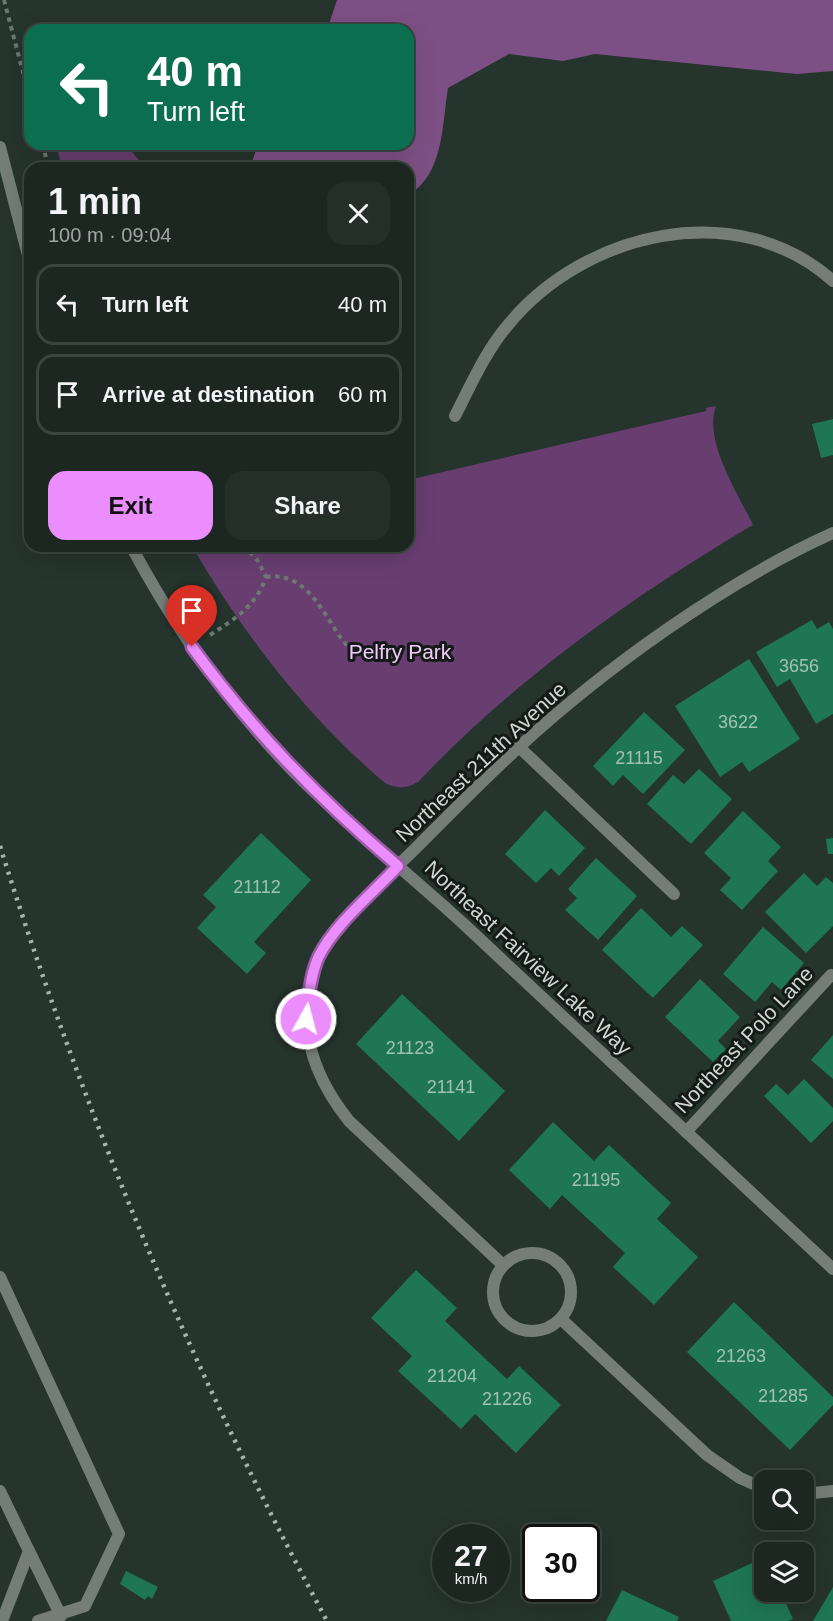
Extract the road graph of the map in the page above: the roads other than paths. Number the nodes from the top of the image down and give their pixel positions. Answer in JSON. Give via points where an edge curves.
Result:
{"nodes":[{"id":1,"x":0,"y":147,"type":"edge"},
{"id":2,"x":24,"y":240,"type":"edge"},
{"id":3,"x":833,"y":281,"type":"edge"},
{"id":4,"x":454,"y":416,"type":"dead end"},
{"id":5,"x":833,"y":533,"type":"edge"},
{"id":6,"x":135,"y":552,"type":"edge"},
{"id":7,"x":519,"y":747,"type":"junction"},
{"id":8,"x":398,"y":866,"type":"junction"},
{"id":9,"x":674,"y":894,"type":"dead end"},
{"id":10,"x":831,"y":975,"type":"dead end"},
{"id":11,"x":686,"y":1132,"type":"junction"},
{"id":12,"x":503,"y":1265,"type":"junction"},
{"id":13,"x":833,"y":1269,"type":"edge"},
{"id":14,"x":0,"y":1277,"type":"edge"},
{"id":15,"x":561,"y":1319,"type":"junction"},
{"id":16,"x":754,"y":1484,"type":"edge"},
{"id":17,"x":0,"y":1491,"type":"edge"},
{"id":18,"x":833,"y":1491,"type":"edge"},
{"id":19,"x":814,"y":1493,"type":"edge"},
{"id":20,"x":29,"y":1551,"type":"junction"},
{"id":21,"x":61,"y":1616,"type":"junction"},
{"id":22,"x":2,"y":1621,"type":"edge"},
{"id":23,"x":38,"y":1621,"type":"edge"}],
"edges":[{"from":1,"to":2,"type":"street"},
{"from":3,"to":4,"type":"street","via":[[781,248],[728,231],[679,232],[621,247],[574,267],[534,298],[507,326]]},
{"from":5,"to":7,"type":"street","name":"Northeast 211th Avenue","via":[[708,604],[606,675]]},
{"from":6,"to":8,"type":"street","name":"Northeast Fairview Lake Way","via":[[192,647],[260,735],[351,827]]},
{"from":7,"to":8,"type":"street","name":"Northeast 211th Avenue"},
{"from":7,"to":9,"type":"street"},
{"from":8,"to":11,"type":"street","name":"Northeast Fairview Lake Way"},
{"from":8,"to":12,"type":"street","name":"Northeast 211th Avenue","via":[[334,934],[319,956],[310,982],[308,1044],[329,1097],[349,1121]]},
{"from":10,"to":11,"type":"street","name":"Northeast Polo Lane"},
{"from":11,"to":13,"type":"street","name":"Northeast Fairview Lake Way"},
{"from":12,"to":15,"type":"street","via":[[532,1252],[546,1255],[561,1266],[570,1285],[570,1304]]},
{"from":12,"to":15,"type":"street","via":[[493,1283],[492,1299],[499,1315],[511,1326],[527,1332],[542,1331]]},
{"from":14,"to":21,"type":"street","via":[[119,1534],[85,1606]]},
{"from":15,"to":16,"type":"street","via":[[714,1461]]},
{"from":17,"to":20,"type":"street"},
{"from":18,"to":19,"type":"street"},
{"from":20,"to":21,"type":"street"},
{"from":20,"to":22,"type":"street"},
{"from":21,"to":23,"type":"street"}]}
